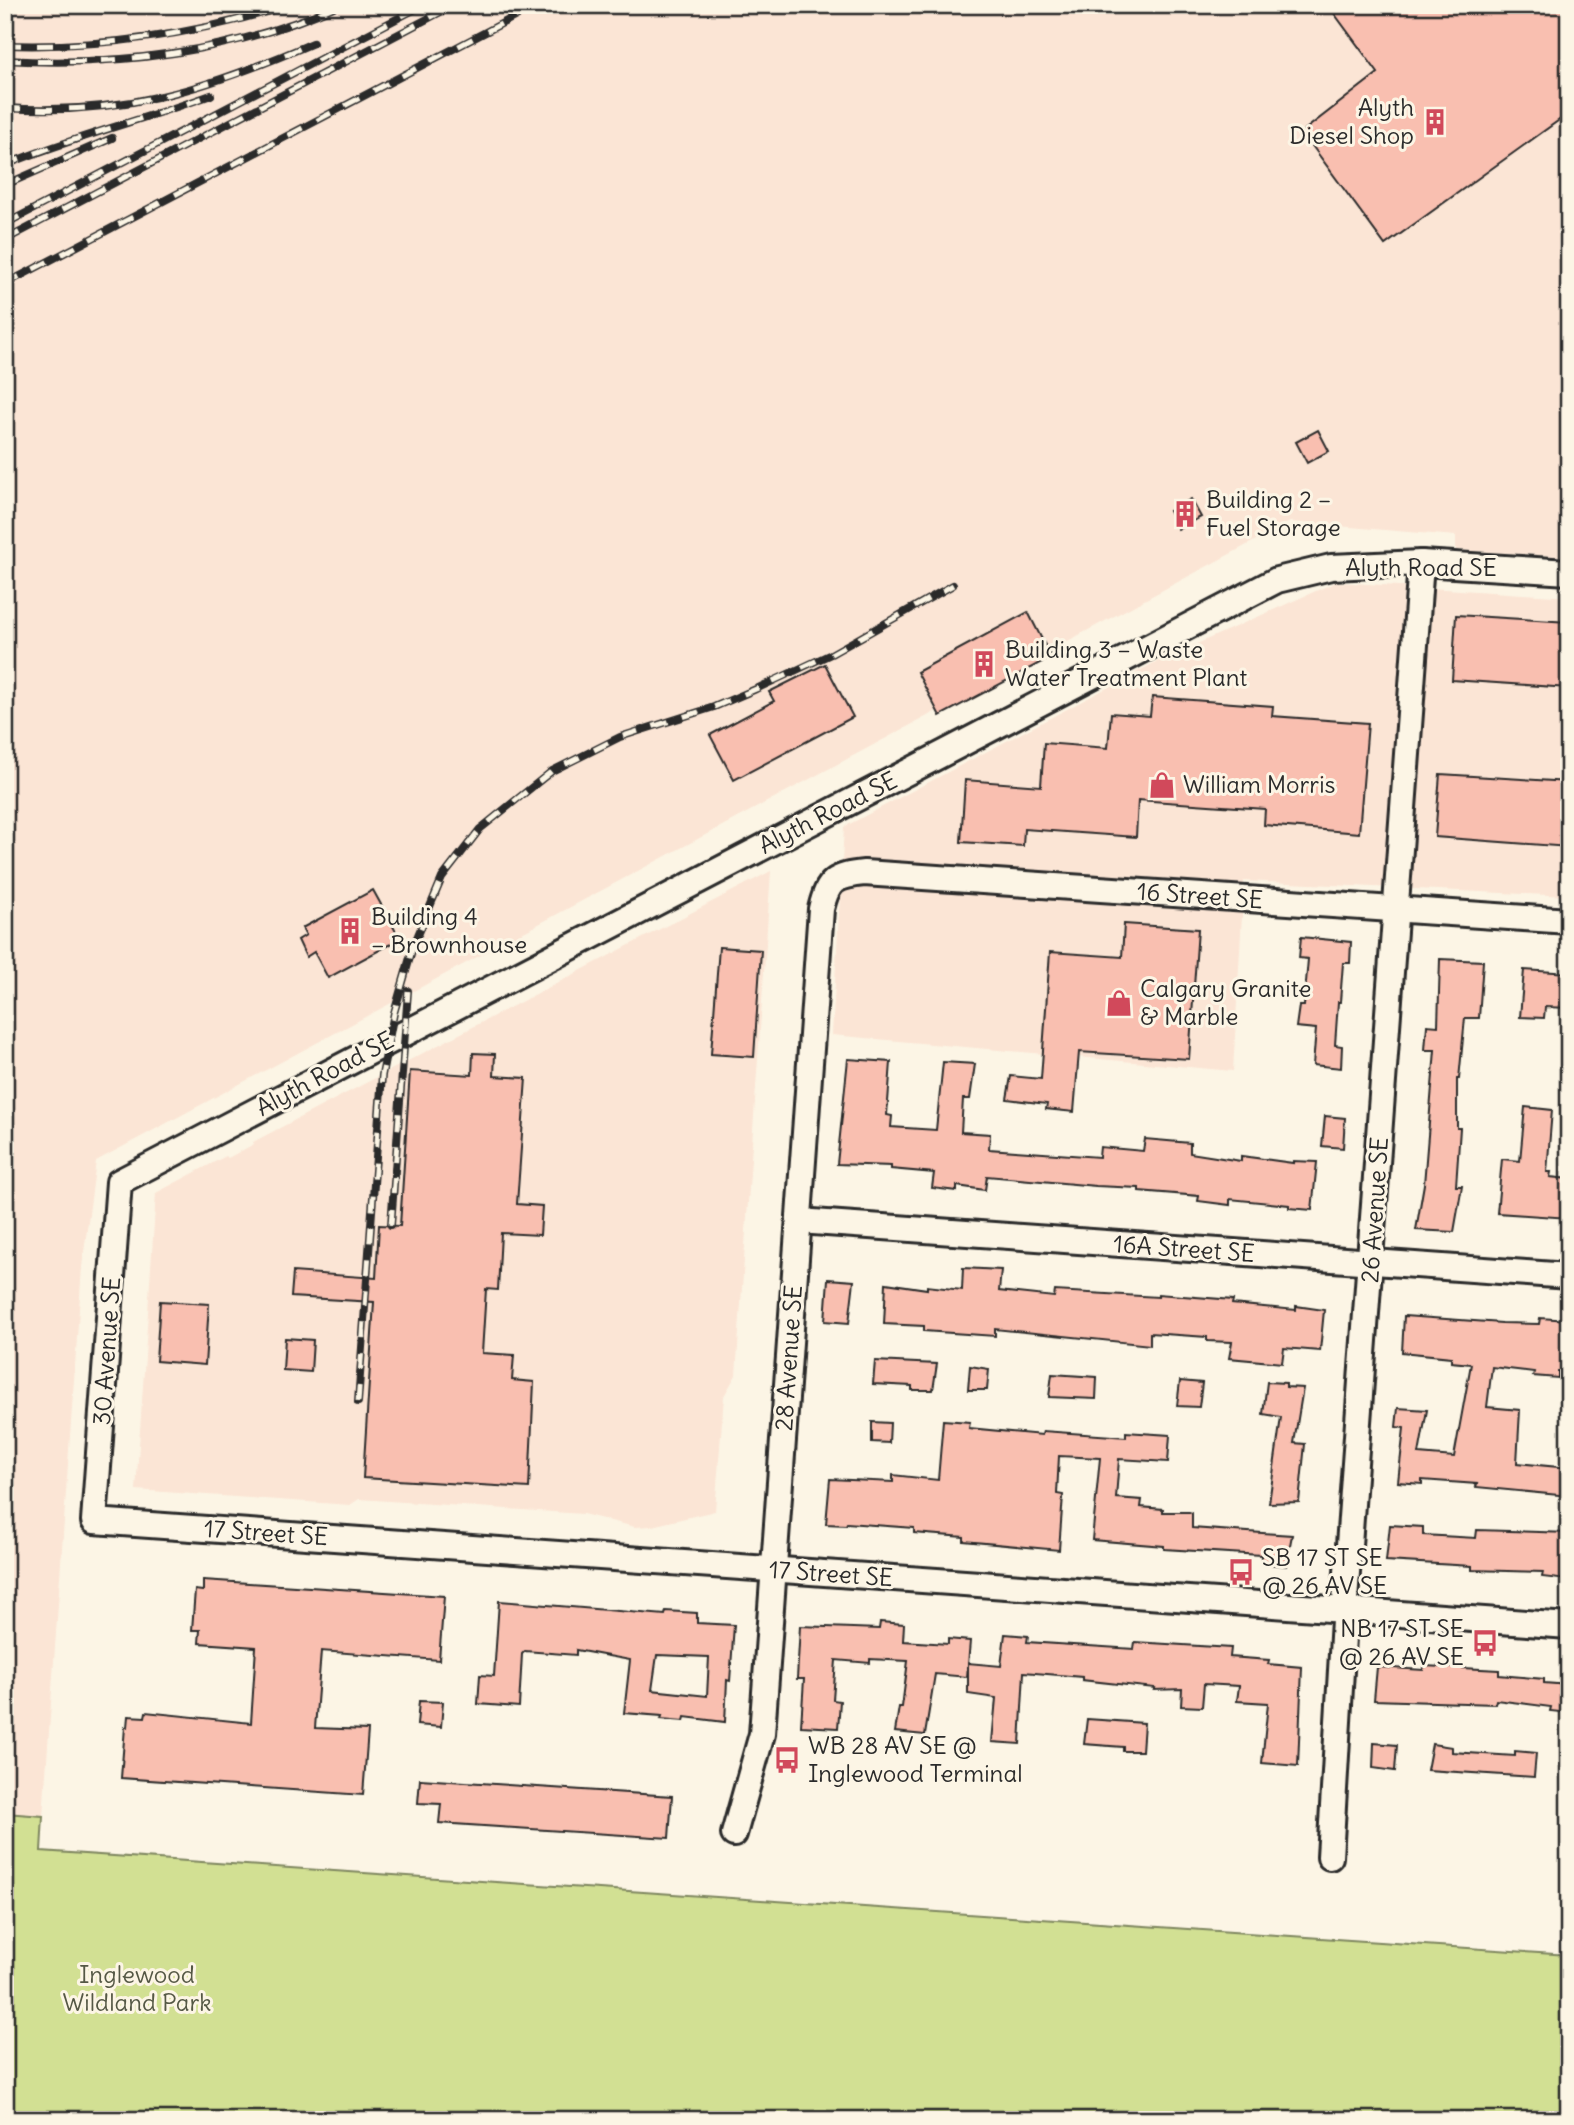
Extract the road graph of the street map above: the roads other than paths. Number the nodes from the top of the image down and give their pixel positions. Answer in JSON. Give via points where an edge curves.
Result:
{"nodes":[{"id":1,"x":1421,"y":563,"type":"junction"},
{"id":2,"x":1569,"y":572,"type":"edge"},
{"id":3,"x":832,"y":881,"type":"joint"},
{"id":4,"x":1396,"y":909,"type":"junction"},
{"id":5,"x":1569,"y":921,"type":"edge"},
{"id":6,"x":119,"y":1182,"type":"joint"},
{"id":7,"x":799,"y":1221,"type":"junction"},
{"id":8,"x":1371,"y":1262,"type":"junction"},
{"id":9,"x":1569,"y":1276,"type":"edge"},
{"id":10,"x":94,"y":1521,"type":"joint"},
{"id":11,"x":774,"y":1570,"type":"junction"},
{"id":12,"x":1345,"y":1609,"type":"junction"},
{"id":13,"x":1569,"y":1626,"type":"edge"},
{"id":14,"x":734,"y":1834,"type":"dead end"},
{"id":15,"x":1330,"y":1857,"type":"dead end"}],
"edges":[{"from":1,"to":2,"type":"street","name":"Alyth Road SE"},
{"from":1,"to":4,"type":"street","name":"26 Avenue SE"},
{"from":1,"to":6,"type":"street","name":"Alyth Road SE","via":[[1331,567],[1277,580]]},
{"from":3,"to":4,"type":"street","name":"16 Street SE","via":[[864,873]]},
{"from":3,"to":7,"type":"street","name":"28 Avenue SE","via":[[821,909]]},
{"from":4,"to":5,"type":"street","name":"16 Street SE"},
{"from":4,"to":8,"type":"street","name":"26 Avenue SE"},
{"from":6,"to":10,"type":"street","name":"30 Avenue SE"},
{"from":7,"to":8,"type":"street","name":"16A Street SE"},
{"from":7,"to":11,"type":"street","name":"28 Avenue SE"},
{"from":8,"to":9,"type":"street","name":"16A Street SE"},
{"from":8,"to":12,"type":"street","name":"26 Avenue SE"},
{"from":10,"to":11,"type":"street","name":"17 Street SE"},
{"from":11,"to":12,"type":"street","name":"17 Street SE"},
{"from":11,"to":14,"type":"street","name":"28 Avenue SE","via":[[762,1734]]},
{"from":12,"to":13,"type":"street","name":"17 Street SE"},
{"from":12,"to":15,"type":"street","name":"26 Avenue SE"}]}
